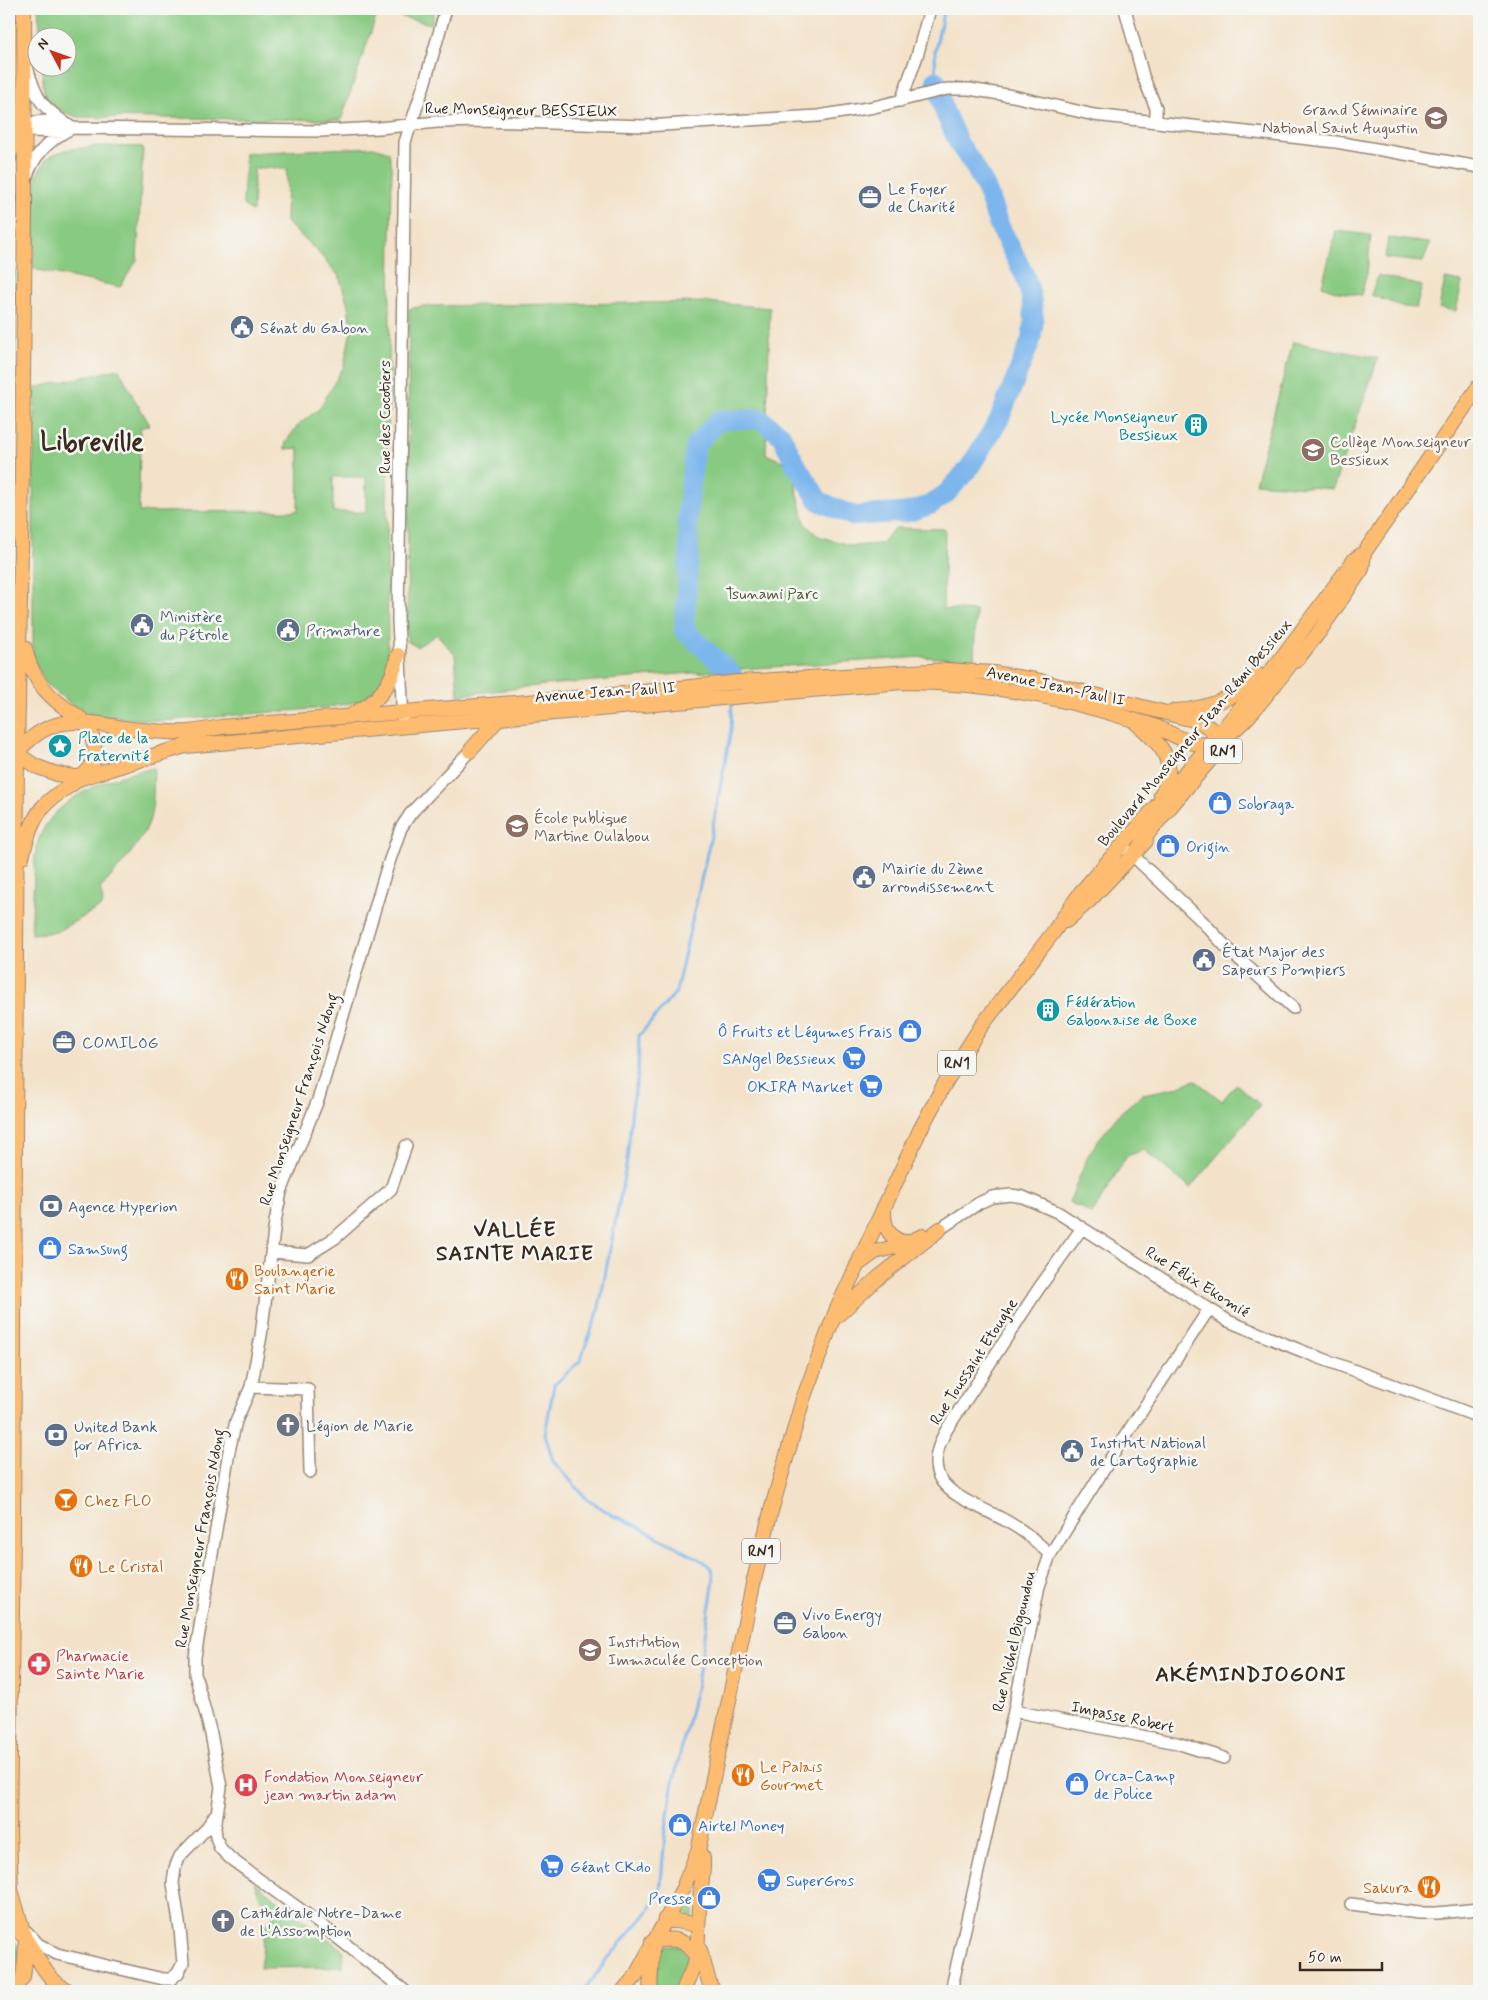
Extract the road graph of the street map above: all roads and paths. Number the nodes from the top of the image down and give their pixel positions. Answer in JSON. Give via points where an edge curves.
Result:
{"nodes":[{"id":1,"x":24,"y":9,"type":"edge"},
{"id":2,"x":446,"y":9,"type":"edge"},
{"id":3,"x":930,"y":9,"type":"edge"},
{"id":4,"x":1125,"y":9,"type":"edge"},
{"id":5,"x":9,"y":22,"type":"edge"},
{"id":6,"x":24,"y":56,"type":"junction"},
{"id":7,"x":902,"y":100,"type":"junction"},
{"id":8,"x":1156,"y":122,"type":"junction"},
{"id":9,"x":411,"y":124,"type":"junction"},
{"id":10,"x":24,"y":127,"type":"junction"},
{"id":11,"x":71,"y":128,"type":"junction"},
{"id":12,"x":9,"y":158,"type":"edge"},
{"id":13,"x":1479,"y":167,"type":"edge"},
{"id":14,"x":24,"y":188,"type":"junction"},
{"id":15,"x":1477,"y":394,"type":"edge"},
{"id":16,"x":1364,"y":553,"type":"junction"},
{"id":17,"x":1312,"y":619,"type":"junction"},
{"id":18,"x":20,"y":627,"type":"junction"},
{"id":19,"x":1302,"y":653,"type":"junction"},
{"id":20,"x":398,"y":655,"type":"junction"},
{"id":21,"x":1159,"y":712,"type":"junction"},
{"id":22,"x":341,"y":717,"type":"junction"},
{"id":23,"x":500,"y":717,"type":"junction"},
{"id":24,"x":402,"y":719,"type":"junction"},
{"id":25,"x":1132,"y":720,"type":"junction"},
{"id":26,"x":456,"y":721,"type":"junction"},
{"id":27,"x":85,"y":722,"type":"junction"},
{"id":28,"x":9,"y":737,"type":"edge"},
{"id":29,"x":1214,"y":741,"type":"junction"},
{"id":30,"x":470,"y":751,"type":"junction"},
{"id":31,"x":17,"y":752,"type":"junction"},
{"id":32,"x":9,"y":766,"type":"edge"},
{"id":33,"x":82,"y":778,"type":"junction"},
{"id":34,"x":1151,"y":813,"type":"junction"},
{"id":35,"x":1123,"y":844,"type":"junction"},
{"id":36,"x":1137,"y":851,"type":"junction"},
{"id":37,"x":18,"y":892,"type":"junction"},
{"id":38,"x":1052,"y":934,"type":"junction"},
{"id":39,"x":16,"y":1008,"type":"junction"},
{"id":40,"x":1293,"y":1008,"type":"dead end"},
{"id":41,"x":9,"y":1044,"type":"edge"},
{"id":42,"x":406,"y":1146,"type":"dead end"},
{"id":43,"x":884,"y":1205,"type":"junction"},
{"id":44,"x":9,"y":1220,"type":"edge"},
{"id":45,"x":1082,"y":1228,"type":"junction"},
{"id":46,"x":940,"y":1229,"type":"junction"},
{"id":47,"x":912,"y":1242,"type":"junction"},
{"id":48,"x":272,"y":1252,"type":"junction"},
{"id":49,"x":904,"y":1257,"type":"junction"},
{"id":50,"x":862,"y":1258,"type":"junction"},
{"id":51,"x":14,"y":1259,"type":"junction"},
{"id":52,"x":1209,"y":1309,"type":"junction"},
{"id":53,"x":833,"y":1319,"type":"junction"},
{"id":54,"x":251,"y":1386,"type":"junction"},
{"id":55,"x":1479,"y":1416,"type":"edge"},
{"id":56,"x":13,"y":1450,"type":"junction"},
{"id":57,"x":9,"y":1466,"type":"edge"},
{"id":58,"x":310,"y":1472,"type":"dead end"},
{"id":59,"x":1050,"y":1556,"type":"junction"},
{"id":60,"x":1014,"y":1711,"type":"junction"},
{"id":61,"x":1224,"y":1758,"type":"dead end"},
{"id":62,"x":9,"y":1796,"type":"edge"},
{"id":63,"x":219,"y":1804,"type":"junction"},
{"id":64,"x":698,"y":1851,"type":"junction"},
{"id":65,"x":10,"y":1890,"type":"edge"},
{"id":66,"x":1350,"y":1904,"type":"dead end"},
{"id":67,"x":1479,"y":1909,"type":"edge"},
{"id":68,"x":665,"y":1919,"type":"junction"},
{"id":69,"x":698,"y":1925,"type":"junction"},
{"id":70,"x":18,"y":1928,"type":"edge"},
{"id":71,"x":652,"y":1942,"type":"junction"},
{"id":72,"x":698,"y":1951,"type":"junction"},
{"id":73,"x":400,"y":1989,"type":"edge"},
{"id":74,"x":9,"y":1991,"type":"edge"},
{"id":75,"x":69,"y":1991,"type":"edge"},
{"id":76,"x":623,"y":1991,"type":"edge"},
{"id":77,"x":650,"y":1991,"type":"edge"},
{"id":78,"x":683,"y":1991,"type":"edge"},
{"id":79,"x":714,"y":1991,"type":"edge"},
{"id":80,"x":951,"y":1991,"type":"edge"}],
"edges":[{"from":1,"to":6,"type":"main road"},
{"from":2,"to":9,"type":"street","name":"Rue des Cocotiers"},
{"from":3,"to":7,"type":"street"},
{"from":4,"to":8,"type":"street","via":[[1143,76],[1156,108]]},
{"from":5,"to":10,"type":"main road","via":[[10,105]]},
{"from":6,"to":10,"type":"main road"},
{"from":6,"to":11,"type":"street","via":[[38,98]]},
{"from":7,"to":8,"type":"street","name":"Rue Monseigneur BESSIEUX","via":[[947,89],[983,90],[1073,111]]},
{"from":7,"to":9,"type":"street","name":"Rue Monseigneur BESSIEUX","via":[[818,116],[702,124],[645,126],[482,121]]},
{"from":8,"to":13,"type":"street","name":"Rue Monseigneur BESSIEUX","via":[[1336,142]]},
{"from":9,"to":11,"type":"street","name":"Rue Monseigneur BESSIEUX","via":[[320,131]]},
{"from":9,"to":20,"type":"street","name":"Rue des Cocotiers","via":[[405,142]]},
{"from":10,"to":11,"type":"street","name":"Rue Monseigneur BESSIEUX","via":[[31,131]]},
{"from":10,"to":12,"type":"main road","via":[[13,141]]},
{"from":10,"to":14,"type":"main road"},
{"from":11,"to":14,"type":"street","via":[[39,152]]},
{"from":14,"to":18,"type":"main road"},
{"from":15,"to":16,"type":"main road","name":"Boulevard Monseigneur Jean-Rémi Bessieux","number":"RN1"},
{"from":16,"to":17,"type":"main road","name":"Boulevard Monseigneur Jean-Rémi Bessieux","number":"RN1","via":[[1355,559]]},
{"from":16,"to":19,"type":"main road","name":"Boulevard Monseigneur Jean-Rémi Bessieux","number":"RN1","via":[[1362,569]]},
{"from":17,"to":21,"type":"main road","via":[[1235,695],[1220,703],[1195,709]]},
{"from":17,"to":29,"type":"main road","name":"Boulevard Monseigneur Jean-Rémi Bessieux","number":"RN1"},
{"from":18,"to":27,"type":"main road","via":[[28,663],[39,683],[50,696]]},
{"from":18,"to":31,"type":"main road"},
{"from":19,"to":29,"type":"main road","via":[[1238,728]]},
{"from":19,"to":36,"type":"main road","name":"Boulevard Monseigneur Jean-Rémi Bessieux","number":"RN1"},
{"from":20,"to":22,"type":"main road","via":[[391,681],[383,693],[369,706]]},
{"from":20,"to":24,"type":"street","name":"Rue des Cocotiers"},
{"from":21,"to":24,"type":"main road","name":"Avenue Jean-Paul II","via":[[1036,680],[947,670],[733,682]]},
{"from":21,"to":29,"type":"main road","name":"Avenue Jean-Paul II","via":[[1204,724],[1210,728]]},
{"from":22,"to":24,"type":"main road","name":"Avenue Jean-Paul II"},
{"from":22,"to":27,"type":"main road","name":"Avenue Jean-Paul II","via":[[186,732],[138,730]]},
{"from":23,"to":25,"type":"main road","name":"Avenue Jean-Paul II","via":[[874,683],[952,683],[1008,689]]},
{"from":23,"to":26,"type":"main road","name":"Avenue Jean-Paul II"},
{"from":23,"to":30,"type":"main road"},
{"from":24,"to":26,"type":"main road","name":"Avenue Jean-Paul II"},
{"from":24,"to":33,"type":"main road","name":"Avenue Jean-Paul II","via":[[186,746]]},
{"from":25,"to":29,"type":"main road","name":"Avenue Jean-Paul II","via":[[1193,742]]},
{"from":25,"to":34,"type":"main road","via":[[1157,743],[1168,762],[1167,781]]},
{"from":26,"to":30,"type":"main road","via":[[465,724],[470,731]]},
{"from":27,"to":31,"type":"main road","name":"Avenue Jean-Paul II","via":[[70,721],[52,726],[37,734]]},
{"from":27,"to":33,"type":"main road","via":[[93,738],[95,752]]},
{"from":28,"to":31,"type":"main road"},
{"from":29,"to":34,"type":"main road","name":"Boulevard Monseigneur Jean-Rémi Bessieux","number":"RN1"},
{"from":29,"to":36,"type":"main road","via":[[1215,754],[1157,822]]},
{"from":30,"to":48,"type":"street","name":"Rue Monseigneur François Ndong","via":[[400,828],[318,1100],[281,1192]]},
{"from":31,"to":32,"type":"main road"},
{"from":31,"to":33,"type":"main road","via":[[30,763],[50,772]]},
{"from":31,"to":37,"type":"main road"},
{"from":33,"to":37,"type":"main road","via":[[48,802],[39,813],[25,844]]},
{"from":34,"to":35,"type":"main road","name":"Boulevard Monseigneur Jean-Rémi Bessieux","number":"RN1"},
{"from":35,"to":36,"type":"street"},
{"from":35,"to":38,"type":"main road","name":"Boulevard Monseigneur Jean-Rémi Bessieux","number":"RN1","via":[[1081,892]]},
{"from":36,"to":38,"type":"main road","name":"Boulevard Monseigneur Jean-Rémi Bessieux","number":"RN1"},
{"from":36,"to":40,"type":"street","via":[[1227,948]]},
{"from":37,"to":39,"type":"main road"},
{"from":38,"to":43,"type":"main road","name":"Boulevard Monseigneur Jean-Rémi Bessieux","number":"RN1","via":[[998,1002],[962,1055]]},
{"from":39,"to":41,"type":"main road"},
{"from":39,"to":51,"type":"main road"},
{"from":42,"to":48,"type":"street","via":[[391,1189],[335,1238],[308,1255]]},
{"from":43,"to":47,"type":"main road","via":[[886,1229],[895,1240]]},
{"from":43,"to":50,"type":"main road","name":"Boulevard Monseigneur Jean-Rémi Bessieux","number":"RN1"},
{"from":44,"to":51,"type":"main road"},
{"from":45,"to":46,"type":"street","name":"Rue Félix Ekomié","via":[[1034,1201],[1001,1195],[979,1203]]},
{"from":45,"to":52,"type":"street","name":"Rue Félix Ekomié"},
{"from":45,"to":59,"type":"street","name":"Rue Toussaint Etoughe","via":[[947,1429],[938,1444],[936,1460],[938,1474],[952,1493],[1022,1531]]},
{"from":46,"to":47,"type":"main road"},
{"from":46,"to":49,"type":"main road"},
{"from":47,"to":50,"type":"main road"},
{"from":48,"to":54,"type":"street","name":"Rue Monseigneur François Ndong"},
{"from":49,"to":50,"type":"main road","via":[[894,1264],[877,1267]]},
{"from":49,"to":53,"type":"main road"},
{"from":50,"to":53,"type":"main road","name":"Boulevard Monseigneur Jean-Rémi Bessieux","number":"RN1"},
{"from":51,"to":56,"type":"main road"},
{"from":52,"to":55,"type":"street","name":"Rue Félix Ekomié","via":[[1253,1332]]},
{"from":52,"to":59,"type":"street","name":"Rue Michel Bigoundou"},
{"from":53,"to":64,"type":"main road","name":"Boulevard Monseigneur Jean-Rémi Bessieux","number":"RN1","via":[[803,1400],[771,1511],[739,1648]]},
{"from":54,"to":58,"type":"street","via":[[308,1389]]},
{"from":54,"to":63,"type":"street","name":"Rue Monseigneur François Ndong","via":[[228,1451],[195,1657],[194,1674],[211,1734],[221,1787]]},
{"from":56,"to":57,"type":"main road"},
{"from":56,"to":62,"type":"main road"},
{"from":59,"to":60,"type":"street","name":"Rue Michel Bigoundou","via":[[1040,1586]]},
{"from":60,"to":61,"type":"street","name":"Impasse Robert","via":[[1168,1741]]},
{"from":60,"to":80,"type":"street","name":"Rue Michel Bigoundou"},
{"from":62,"to":65,"type":"main road"},
{"from":63,"to":70,"type":"street","via":[[210,1825],[180,1856],[175,1868],[173,1883],[183,1963],[171,1979],[57,1954]]},
{"from":63,"to":73,"type":"street","name":"Rue Monseigneur François Ndong","via":[[216,1837],[220,1848]]},
{"from":64,"to":68,"type":"main road","name":"Boulevard Monseigneur Jean-Rémi Bessieux","number":"RN1","via":[[688,1878]]},
{"from":64,"to":69,"type":"main road","name":"Boulevard Monseigneur Jean-Rémi Bessieux","number":"RN1","via":[[703,1858],[703,1868]]},
{"from":65,"to":70,"type":"main road"},
{"from":66,"to":67,"type":"street","via":[[1418,1913]]},
{"from":68,"to":69,"type":"main road"},
{"from":68,"to":71,"type":"main road","name":"Boulevard Monseigneur Jean-Rémi Bessieux","number":"RN1"},
{"from":69,"to":72,"type":"main road","name":"Boulevard Monseigneur Jean-Rémi Bessieux","number":"RN1"},
{"from":70,"to":74,"type":"main road","via":[[24,1972]]},
{"from":70,"to":75,"type":"main road","via":[[49,1978]]},
{"from":71,"to":72,"type":"main road","via":[[676,1939]]},
{"from":71,"to":76,"type":"main road","name":"Boulevard Monseigneur Jean-Rémi Bessieux","via":[[635,1976]]},
{"from":71,"to":77,"type":"main road","number":"RN1"},
{"from":72,"to":78,"type":"main road","number":"RN1"},
{"from":72,"to":79,"type":"main road"}]}
